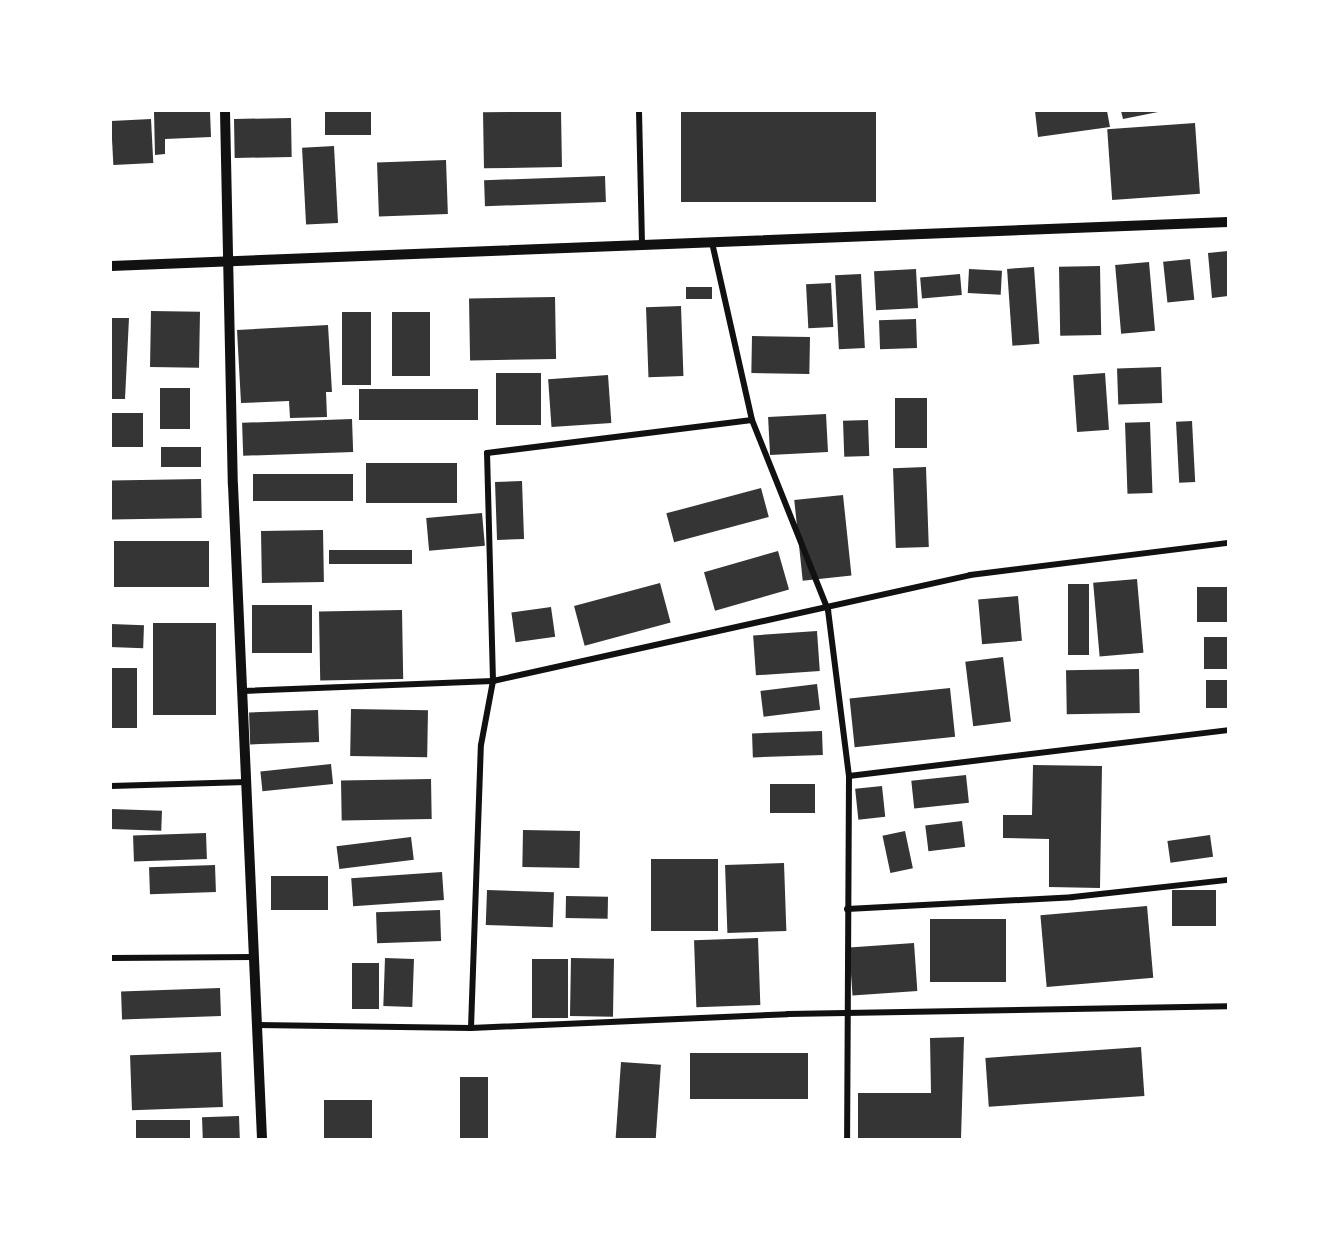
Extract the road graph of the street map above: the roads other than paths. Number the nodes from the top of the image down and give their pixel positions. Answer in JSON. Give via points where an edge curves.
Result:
{"nodes":[{"id":1,"x":225,"y":111,"type":"edge"},
{"id":2,"x":639,"y":111,"type":"edge"},
{"id":3,"x":1228,"y":222,"type":"edge"},
{"id":4,"x":712,"y":242,"type":"junction"},
{"id":5,"x":642,"y":245,"type":"junction"},
{"id":6,"x":228,"y":261,"type":"junction"},
{"id":7,"x":111,"y":266,"type":"edge"},
{"id":8,"x":752,"y":420,"type":"junction"},
{"id":9,"x":1228,"y":543,"type":"edge"},
{"id":10,"x":828,"y":610,"type":"junction"},
{"id":11,"x":493,"y":681,"type":"junction"},
{"id":12,"x":243,"y":691,"type":"junction"},
{"id":13,"x":1228,"y":730,"type":"edge"},
{"id":14,"x":849,"y":776,"type":"junction"},
{"id":15,"x":247,"y":782,"type":"junction"},
{"id":16,"x":111,"y":786,"type":"edge"},
{"id":17,"x":1228,"y":880,"type":"edge"},
{"id":18,"x":847,"y":909,"type":"junction"},
{"id":19,"x":255,"y":957,"type":"junction"},
{"id":20,"x":111,"y":958,"type":"edge"},
{"id":21,"x":1228,"y":1006,"type":"edge"},
{"id":22,"x":846,"y":1013,"type":"junction"},
{"id":23,"x":257,"y":1025,"type":"junction"},
{"id":24,"x":471,"y":1028,"type":"junction"},
{"id":25,"x":262,"y":1139,"type":"edge"},
{"id":26,"x":847,"y":1139,"type":"edge"}],
"edges":[{"from":1,"to":6,"type":"street"},
{"from":2,"to":5,"type":"street"},
{"from":3,"to":4,"type":"street"},
{"from":4,"to":5,"type":"street"},
{"from":4,"to":8,"type":"street"},
{"from":5,"to":6,"type":"street"},
{"from":6,"to":7,"type":"street"},
{"from":6,"to":12,"type":"street"},
{"from":8,"to":10,"type":"street"},
{"from":8,"to":11,"type":"street","via":[[486,453]]},
{"from":9,"to":10,"type":"street","via":[[970,575]]},
{"from":10,"to":11,"type":"street"},
{"from":10,"to":14,"type":"street"},
{"from":11,"to":12,"type":"street"},
{"from":11,"to":24,"type":"street","via":[[481,744]]},
{"from":12,"to":15,"type":"street"},
{"from":13,"to":14,"type":"street"},
{"from":14,"to":18,"type":"street"},
{"from":15,"to":16,"type":"street"},
{"from":15,"to":19,"type":"street"},
{"from":17,"to":18,"type":"street","via":[[1073,897]]},
{"from":18,"to":22,"type":"street"},
{"from":19,"to":20,"type":"street"},
{"from":19,"to":23,"type":"street"},
{"from":21,"to":22,"type":"street"},
{"from":22,"to":24,"type":"street"},
{"from":22,"to":26,"type":"street"},
{"from":23,"to":24,"type":"street"},
{"from":23,"to":25,"type":"street"}]}
